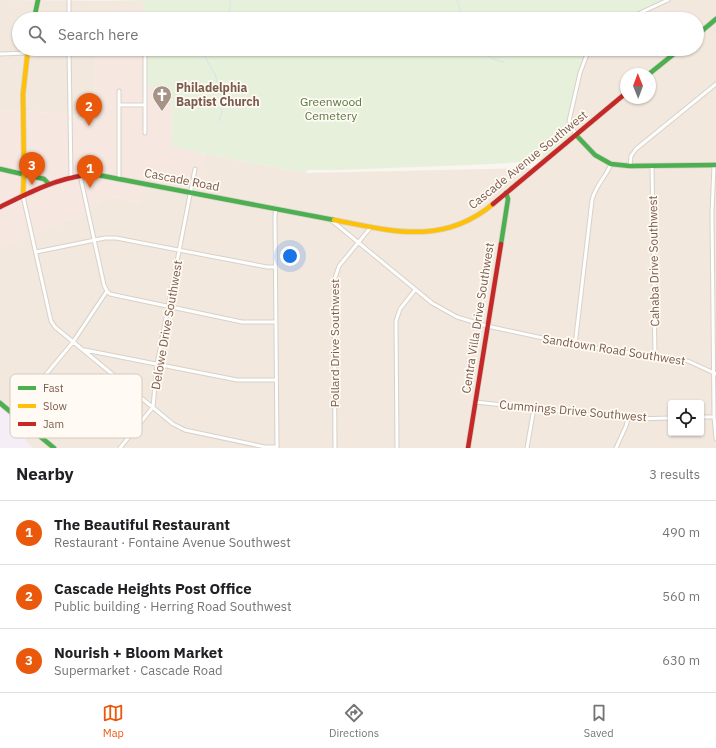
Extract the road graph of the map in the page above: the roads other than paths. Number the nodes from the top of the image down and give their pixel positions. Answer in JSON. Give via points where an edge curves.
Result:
{"nodes":[{"id":1,"x":38,"y":0,"type":"edge"},
{"id":2,"x":69,"y":0,"type":"edge"},
{"id":3,"x":668,"y":0,"type":"edge"},
{"id":4,"x":35,"y":12,"type":"edge"},
{"id":5,"x":69,"y":12,"type":"edge"},
{"id":6,"x":642,"y":12,"type":"edge"},
{"id":7,"x":716,"y":19,"type":"edge"},
{"id":8,"x":704,"y":29,"type":"edge"},
{"id":9,"x":12,"y":53,"type":"edge"},
{"id":10,"x":0,"y":54,"type":"edge"},
{"id":11,"x":27,"y":56,"type":"edge"},
{"id":12,"x":69,"y":56,"type":"edge"},
{"id":13,"x":145,"y":56,"type":"edge"},
{"id":14,"x":586,"y":56,"type":"edge"},
{"id":15,"x":672,"y":56,"type":"edge"},
{"id":16,"x":656,"y":69,"type":"edge"},
{"id":17,"x":716,"y":84,"type":"edge"},
{"id":18,"x":119,"y":91,"type":"dead end"},
{"id":19,"x":620,"y":98,"type":"edge"},
{"id":20,"x":145,"y":105,"type":"junction"},
{"id":21,"x":119,"y":106,"type":"junction"},
{"id":22,"x":145,"y":133,"type":"dead end"},
{"id":23,"x":576,"y":135,"type":"junction"},
{"id":24,"x":612,"y":164,"type":"junction"},
{"id":25,"x":715,"y":165,"type":"edge"},
{"id":26,"x":630,"y":166,"type":"junction"},
{"id":27,"x":652,"y":166,"type":"junction"},
{"id":28,"x":0,"y":169,"type":"edge"},
{"id":29,"x":195,"y":170,"type":"dead end"},
{"id":30,"x":24,"y":174,"type":"junction"},
{"id":31,"x":80,"y":175,"type":"junction"},
{"id":32,"x":70,"y":177,"type":"junction"},
{"id":33,"x":119,"y":178,"type":"junction"},
{"id":34,"x":49,"y":184,"type":"junction"},
{"id":35,"x":192,"y":192,"type":"junction"},
{"id":36,"x":506,"y":193,"type":"junction"},
{"id":37,"x":24,"y":196,"type":"junction"},
{"id":38,"x":0,"y":207,"type":"edge"},
{"id":39,"x":276,"y":208,"type":"junction"},
{"id":40,"x":330,"y":219,"type":"junction"},
{"id":41,"x":368,"y":226,"type":"junction"},
{"id":42,"x":94,"y":240,"type":"junction"},
{"id":43,"x":358,"y":242,"type":"junction"},
{"id":44,"x":180,"y":250,"type":"junction"},
{"id":45,"x":36,"y":252,"type":"junction"},
{"id":46,"x":275,"y":267,"type":"junction"},
{"id":47,"x":416,"y":290,"type":"junction"},
{"id":48,"x":107,"y":291,"type":"junction"},
{"id":49,"x":169,"y":307,"type":"junction"},
{"id":50,"x":715,"y":321,"type":"edge"},
{"id":51,"x":276,"y":322,"type":"junction"},
{"id":52,"x":487,"y":326,"type":"junction"},
{"id":53,"x":73,"y":342,"type":"junction"},
{"id":54,"x":575,"y":346,"type":"junction"},
{"id":55,"x":83,"y":350,"type":"junction"},
{"id":56,"x":655,"y":356,"type":"junction"},
{"id":57,"x":158,"y":364,"type":"junction"},
{"id":58,"x":46,"y":374,"type":"edge"},
{"id":59,"x":112,"y":374,"type":"edge"},
{"id":60,"x":715,"y":374,"type":"edge"},
{"id":61,"x":276,"y":380,"type":"junction"},
{"id":62,"x":142,"y":398,"type":"edge"},
{"id":63,"x":475,"y":402,"type":"junction"},
{"id":64,"x":0,"y":403,"type":"edge"},
{"id":65,"x":153,"y":407,"type":"junction"},
{"id":66,"x":534,"y":408,"type":"junction"},
{"id":67,"x":10,"y":411,"type":"edge"},
{"id":68,"x":714,"y":417,"type":"junction"},
{"id":69,"x":628,"y":418,"type":"junction"},
{"id":70,"x":668,"y":418,"type":"edge"},
{"id":71,"x":704,"y":418,"type":"edge"},
{"id":72,"x":142,"y":421,"type":"edge"},
{"id":73,"x":42,"y":438,"type":"edge"},
{"id":74,"x":128,"y":438,"type":"edge"},
{"id":75,"x":716,"y":439,"type":"edge"},
{"id":76,"x":277,"y":447,"type":"edge"},
{"id":77,"x":54,"y":448,"type":"edge"},
{"id":78,"x":120,"y":448,"type":"edge"},
{"id":79,"x":335,"y":448,"type":"edge"},
{"id":80,"x":396,"y":448,"type":"edge"},
{"id":81,"x":468,"y":448,"type":"edge"},
{"id":82,"x":527,"y":448,"type":"edge"},
{"id":83,"x":616,"y":448,"type":"edge"}],
"edges":[{"from":1,"to":4,"type":"main road"},
{"from":2,"to":5,"type":"street"},
{"from":3,"to":6,"type":"street"},
{"from":7,"to":8,"type":"main road"},
{"from":9,"to":10,"type":"street"},
{"from":11,"to":30,"type":"main road","via":[[22,99]]},
{"from":12,"to":32,"type":"street"},
{"from":13,"to":20,"type":"street"},
{"from":14,"to":23,"type":"street","via":[[569,121]]},
{"from":15,"to":16,"type":"main road"},
{"from":17,"to":26,"type":"street","via":[[636,148],[631,156]]},
{"from":18,"to":21,"type":"street"},
{"from":19,"to":23,"type":"main road","name":"Cascade Avenue Southwest"},
{"from":20,"to":21,"type":"street"},
{"from":20,"to":22,"type":"street"},
{"from":21,"to":33,"type":"street"},
{"from":23,"to":24,"type":"main road","via":[[596,155]]},
{"from":23,"to":36,"type":"main road","name":"Cascade Avenue Southwest"},
{"from":24,"to":26,"type":"main road"},
{"from":24,"to":54,"type":"street","via":[[596,187],[592,200]]},
{"from":25,"to":27,"type":"main road"},
{"from":25,"to":50,"type":"street","via":[[712,213]]},
{"from":26,"to":27,"type":"main road"},
{"from":27,"to":56,"type":"street","name":"Cahaba Drive Southwest"},
{"from":28,"to":30,"type":"main road"},
{"from":29,"to":35,"type":"street","name":"Delowe Drive Southwest"},
{"from":30,"to":34,"type":"main road","via":[[44,178]]},
{"from":30,"to":37,"type":"main road"},
{"from":31,"to":32,"type":"main road","name":"Cascade Road"},
{"from":31,"to":33,"type":"main road","name":"Cascade Road"},
{"from":31,"to":42,"type":"street"},
{"from":32,"to":34,"type":"main road","name":"Cascade Road"},
{"from":33,"to":35,"type":"main road","name":"Cascade Road"},
{"from":34,"to":37,"type":"main road","name":"Cascade Road"},
{"from":35,"to":39,"type":"main road","name":"Cascade Road"},
{"from":35,"to":44,"type":"street","name":"Delowe Drive Southwest"},
{"from":36,"to":41,"type":"main road","name":"Cascade Avenue Southwest","via":[[475,217],[444,229],[410,233]]},
{"from":36,"to":52,"type":"main road","name":"Centra Villa Drive Southwest","via":[[508,199]]},
{"from":37,"to":38,"type":"main road","name":"Cascade Road"},
{"from":37,"to":45,"type":"street"},
{"from":39,"to":40,"type":"main road","name":"Cascade Road"},
{"from":39,"to":46,"type":"street"},
{"from":40,"to":41,"type":"main road","name":"Cascade Road"},
{"from":40,"to":43,"type":"street","name":"Sandtown Road Southwest"},
{"from":41,"to":43,"type":"street","name":"Pollard Drive Southwest"},
{"from":42,"to":44,"type":"street","via":[[116,238]]},
{"from":42,"to":45,"type":"street"},
{"from":42,"to":48,"type":"street"},
{"from":43,"to":47,"type":"street","name":"Sandtown Road Southwest"},
{"from":43,"to":79,"type":"street","name":"Pollard Drive Southwest","via":[[339,266],[334,280]]},
{"from":44,"to":46,"type":"street"},
{"from":44,"to":49,"type":"street","name":"Delowe Drive Southwest"},
{"from":45,"to":53,"type":"street","via":[[51,321]]},
{"from":46,"to":51,"type":"street"},
{"from":47,"to":52,"type":"street","name":"Sandtown Road Southwest","via":[[449,313]]},
{"from":47,"to":80,"type":"street","via":[[400,309],[396,321]]},
{"from":48,"to":49,"type":"street","via":[[115,296]]},
{"from":48,"to":53,"type":"street"},
{"from":49,"to":51,"type":"street","via":[[242,322]]},
{"from":49,"to":57,"type":"street","name":"Delowe Drive Southwest"},
{"from":50,"to":60,"type":"street"},
{"from":51,"to":61,"type":"street"},
{"from":52,"to":54,"type":"street","name":"Sandtown Road Southwest"},
{"from":52,"to":63,"type":"main road","name":"Centra Villa Drive Southwest"},
{"from":53,"to":55,"type":"street"},
{"from":53,"to":58,"type":"street"},
{"from":54,"to":56,"type":"street","name":"Sandtown Road Southwest"},
{"from":55,"to":57,"type":"street"},
{"from":55,"to":59,"type":"street"},
{"from":56,"to":60,"type":"street","name":"Sandtown Road Southwest","via":[[688,361]]},
{"from":57,"to":61,"type":"street","via":[[237,380]]},
{"from":57,"to":65,"type":"street","name":"Delowe Drive Southwest"},
{"from":60,"to":68,"type":"street"},
{"from":61,"to":76,"type":"street"},
{"from":62,"to":65,"type":"street"},
{"from":63,"to":66,"type":"street","name":"Cummings Drive Southwest"},
{"from":63,"to":81,"type":"main road","name":"Centra Villa Drive Southwest"},
{"from":64,"to":67,"type":"main road"},
{"from":65,"to":72,"type":"street"},
{"from":65,"to":76,"type":"street","via":[[173,424],[185,430],[265,447]]},
{"from":66,"to":69,"type":"street","name":"Cummings Drive Southwest"},
{"from":66,"to":82,"type":"street"},
{"from":68,"to":71,"type":"street"},
{"from":68,"to":75,"type":"street"},
{"from":69,"to":70,"type":"street","name":"Cummings Drive Southwest"},
{"from":69,"to":83,"type":"street"},
{"from":73,"to":77,"type":"main road"},
{"from":74,"to":78,"type":"street"}]}
